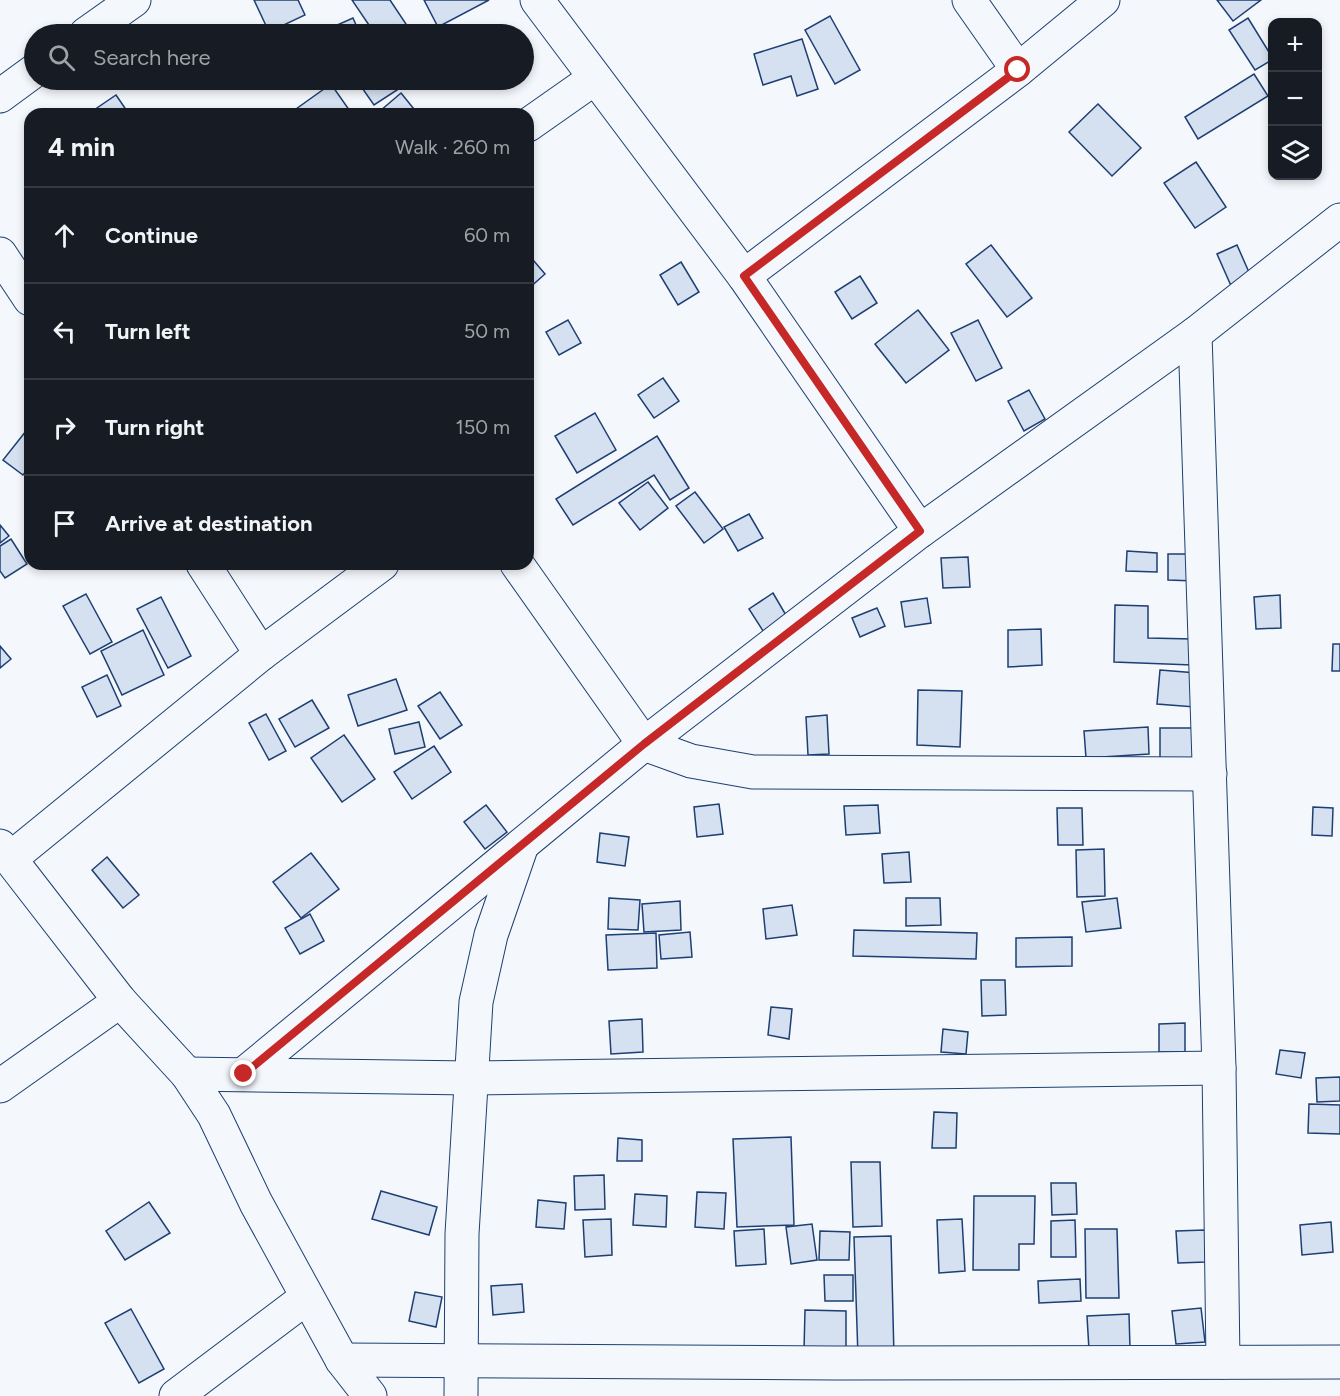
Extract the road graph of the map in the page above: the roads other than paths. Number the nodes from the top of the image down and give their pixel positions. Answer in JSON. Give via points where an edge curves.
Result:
{"nodes":[{"id":1,"x":134,"y":0,"type":"edge"},
{"id":2,"x":537,"y":0,"type":"edge"},
{"id":3,"x":969,"y":0,"type":"edge"},
{"id":4,"x":1103,"y":0,"type":"edge"},
{"id":5,"x":100,"y":24,"type":"edge"},
{"id":6,"x":1018,"y":70,"type":"junction"},
{"id":7,"x":24,"y":78,"type":"edge"},
{"id":8,"x":595,"y":78,"type":"junction"},
{"id":9,"x":0,"y":96,"type":"edge"},
{"id":10,"x":534,"y":121,"type":"edge"},
{"id":11,"x":1340,"y":220,"type":"edge"},
{"id":12,"x":0,"y":254,"type":"edge"},
{"id":13,"x":744,"y":276,"type":"junction"},
{"id":14,"x":24,"y":290,"type":"edge"},
{"id":15,"x":1195,"y":334,"type":"junction"},
{"id":16,"x":920,"y":531,"type":"junction"},
{"id":17,"x":207,"y":570,"type":"edge"},
{"id":18,"x":374,"y":570,"type":"edge"},
{"id":19,"x":521,"y":570,"type":"edge"},
{"id":20,"x":261,"y":654,"type":"junction"},
{"id":21,"x":644,"y":744,"type":"junction"},
{"id":22,"x":1210,"y":774,"type":"junction"},
{"id":23,"x":522,"y":845,"type":"junction"},
{"id":24,"x":5,"y":852,"type":"edge"},
{"id":25,"x":120,"y":1001,"type":"junction"},
{"id":26,"x":1219,"y":1068,"type":"junction"},
{"id":27,"x":187,"y":1074,"type":"junction"},
{"id":28,"x":244,"y":1074,"type":"junction"},
{"id":29,"x":471,"y":1078,"type":"junction"},
{"id":30,"x":0,"y":1086,"type":"edge"},
{"id":31,"x":306,"y":1298,"type":"junction"},
{"id":32,"x":342,"y":1360,"type":"junction"},
{"id":33,"x":460,"y":1361,"type":"junction"},
{"id":34,"x":1223,"y":1362,"type":"junction"},
{"id":35,"x":1340,"y":1362,"type":"edge"},
{"id":36,"x":176,"y":1396,"type":"edge"},
{"id":37,"x":370,"y":1396,"type":"edge"},
{"id":38,"x":461,"y":1396,"type":"edge"}],
"edges":[{"from":1,"to":5,"type":"street"},
{"from":2,"to":8,"type":"street"},
{"from":3,"to":6,"type":"street"},
{"from":4,"to":6,"type":"street"},
{"from":6,"to":13,"type":"street"},
{"from":7,"to":9,"type":"street"},
{"from":8,"to":10,"type":"street"},
{"from":8,"to":13,"type":"street"},
{"from":11,"to":15,"type":"street"},
{"from":12,"to":14,"type":"street"},
{"from":13,"to":16,"type":"street"},
{"from":15,"to":16,"type":"street"},
{"from":15,"to":22,"type":"street"},
{"from":16,"to":21,"type":"street"},
{"from":17,"to":20,"type":"street"},
{"from":18,"to":20,"type":"street"},
{"from":19,"to":21,"type":"street"},
{"from":20,"to":24,"type":"street"},
{"from":21,"to":22,"type":"street","via":[[691,761],[753,772]]},
{"from":21,"to":23,"type":"street"},
{"from":22,"to":26,"type":"street"},
{"from":23,"to":28,"type":"street"},
{"from":23,"to":29,"type":"street","via":[[491,935],[476,1002]]},
{"from":24,"to":25,"type":"street"},
{"from":25,"to":27,"type":"street"},
{"from":25,"to":30,"type":"street"},
{"from":26,"to":29,"type":"street"},
{"from":26,"to":34,"type":"street"},
{"from":27,"to":28,"type":"street"},
{"from":27,"to":31,"type":"street","via":[[214,1115]]},
{"from":28,"to":29,"type":"street"},
{"from":29,"to":33,"type":"street"},
{"from":31,"to":32,"type":"street"},
{"from":31,"to":36,"type":"street"},
{"from":32,"to":33,"type":"street"},
{"from":32,"to":37,"type":"street"},
{"from":33,"to":34,"type":"street"},
{"from":33,"to":38,"type":"street"},
{"from":34,"to":35,"type":"street"}]}
